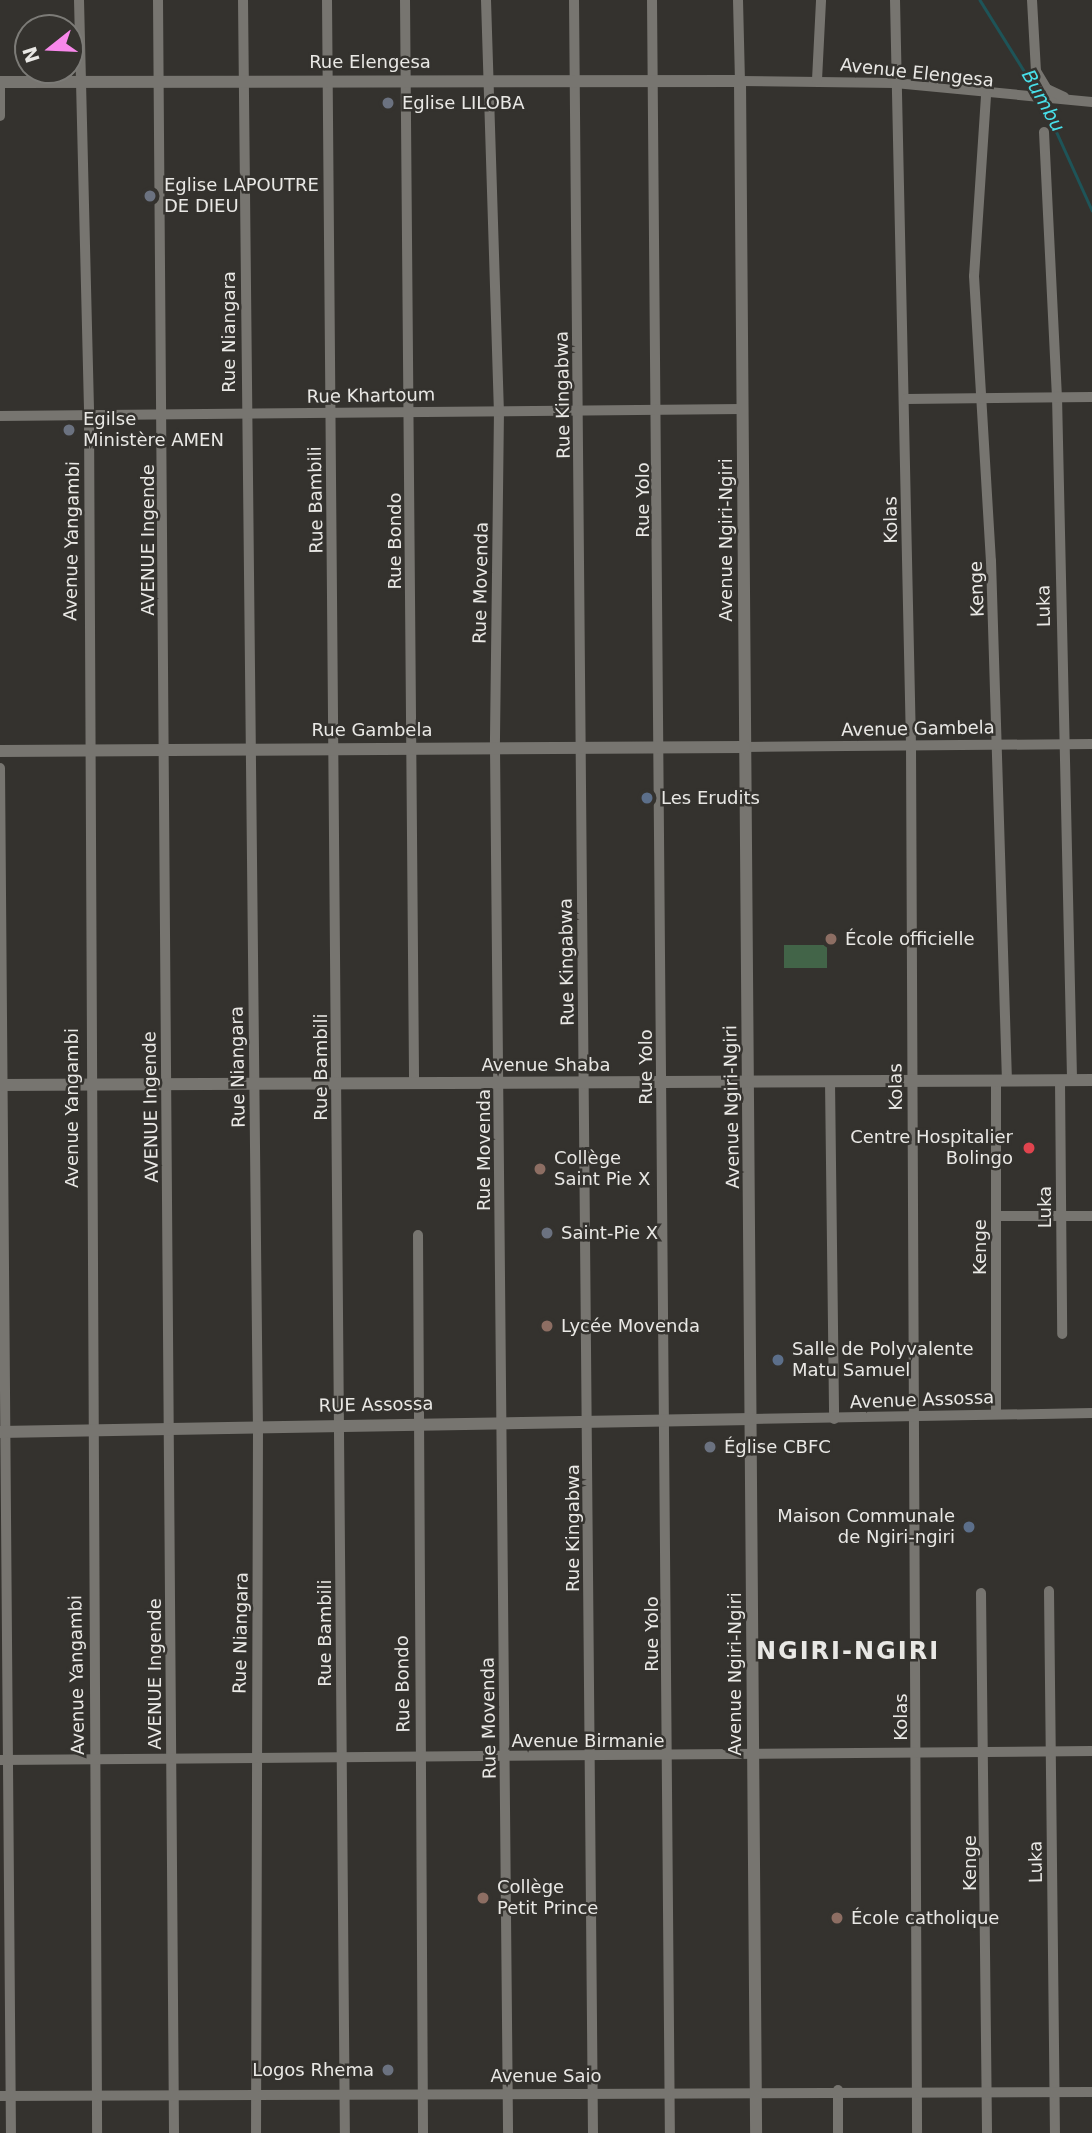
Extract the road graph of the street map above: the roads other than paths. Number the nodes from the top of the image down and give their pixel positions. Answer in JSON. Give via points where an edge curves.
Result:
{"nodes":[{"id":1,"x":158,"y":0,"type":"edge"},
{"id":2,"x":243,"y":0,"type":"edge"},
{"id":3,"x":327,"y":0,"type":"edge"},
{"id":4,"x":405,"y":0,"type":"edge"},
{"id":5,"x":486,"y":0,"type":"edge"},
{"id":6,"x":574,"y":0,"type":"edge"},
{"id":7,"x":652,"y":0,"type":"edge"},
{"id":8,"x":738,"y":0,"type":"edge"},
{"id":9,"x":821,"y":0,"type":"edge"},
{"id":10,"x":895,"y":0,"type":"edge"},
{"id":11,"x":1031,"y":0,"type":"edge"},
{"id":12,"x":328,"y":79,"type":"junction"},
{"id":13,"x":405,"y":79,"type":"junction"},
{"id":14,"x":489,"y":79,"type":"junction"},
{"id":15,"x":574,"y":79,"type":"junction"},
{"id":16,"x":159,"y":80,"type":"junction"},
{"id":17,"x":244,"y":80,"type":"junction"},
{"id":18,"x":817,"y":80,"type":"junction"},
{"id":19,"x":740,"y":81,"type":"junction"},
{"id":20,"x":0,"y":82,"type":"edge"},
{"id":21,"x":657,"y":82,"type":"junction"},
{"id":22,"x":84,"y":83,"type":"edge"},
{"id":23,"x":895,"y":83,"type":"junction"},
{"id":24,"x":80,"y":84,"type":"edge"},
{"id":25,"x":986,"y":96,"type":"junction"},
{"id":26,"x":1071,"y":101,"type":"junction"},
{"id":27,"x":1092,"y":102,"type":"edge"},
{"id":28,"x":0,"y":116,"type":"edge"},
{"id":29,"x":1044,"y":132,"type":"dead end"},
{"id":30,"x":1057,"y":396,"type":"junction"},
{"id":31,"x":1092,"y":397,"type":"edge"},
{"id":32,"x":981,"y":398,"type":"junction"},
{"id":33,"x":906,"y":399,"type":"junction"},
{"id":34,"x":579,"y":408,"type":"junction"},
{"id":35,"x":742,"y":409,"type":"junction"},
{"id":36,"x":410,"y":410,"type":"junction"},
{"id":37,"x":499,"y":410,"type":"junction"},
{"id":38,"x":658,"y":410,"type":"junction"},
{"id":39,"x":330,"y":412,"type":"junction"},
{"id":40,"x":89,"y":414,"type":"junction"},
{"id":41,"x":164,"y":414,"type":"junction"},
{"id":42,"x":245,"y":414,"type":"junction"},
{"id":43,"x":0,"y":416,"type":"edge"},
{"id":44,"x":999,"y":744,"type":"junction"},
{"id":45,"x":1092,"y":744,"type":"edge"},
{"id":46,"x":911,"y":745,"type":"junction"},
{"id":47,"x":1062,"y":745,"type":"junction"},
{"id":48,"x":660,"y":746,"type":"junction"},
{"id":49,"x":248,"y":747,"type":"junction"},
{"id":50,"x":495,"y":747,"type":"junction"},
{"id":51,"x":580,"y":747,"type":"junction"},
{"id":52,"x":744,"y":747,"type":"junction"},
{"id":53,"x":164,"y":748,"type":"junction"},
{"id":54,"x":334,"y":748,"type":"junction"},
{"id":55,"x":412,"y":748,"type":"junction"},
{"id":56,"x":86,"y":750,"type":"junction"},
{"id":57,"x":0,"y":751,"type":"edge"},
{"id":58,"x":0,"y":768,"type":"edge"},
{"id":59,"x":911,"y":1080,"type":"junction"},
{"id":60,"x":1066,"y":1080,"type":"junction"},
{"id":61,"x":1092,"y":1080,"type":"edge"},
{"id":62,"x":662,"y":1081,"type":"junction"},
{"id":63,"x":750,"y":1081,"type":"junction"},
{"id":64,"x":831,"y":1081,"type":"junction"},
{"id":65,"x":1001,"y":1081,"type":"junction"},
{"id":66,"x":414,"y":1082,"type":"junction"},
{"id":67,"x":500,"y":1082,"type":"junction"},
{"id":68,"x":584,"y":1082,"type":"junction"},
{"id":69,"x":254,"y":1084,"type":"junction"},
{"id":70,"x":337,"y":1084,"type":"junction"},
{"id":71,"x":3,"y":1085,"type":"edge"},
{"id":72,"x":166,"y":1085,"type":"junction"},
{"id":73,"x":88,"y":1086,"type":"junction"},
{"id":74,"x":996,"y":1216,"type":"junction"},
{"id":75,"x":1092,"y":1216,"type":"edge"},
{"id":76,"x":1060,"y":1217,"type":"junction"},
{"id":77,"x":418,"y":1235,"type":"dead end"},
{"id":78,"x":1062,"y":1334,"type":"dead end"},
{"id":79,"x":1092,"y":1413,"type":"edge"},
{"id":80,"x":996,"y":1414,"type":"junction"},
{"id":81,"x":915,"y":1415,"type":"junction"},
{"id":82,"x":502,"y":1419,"type":"junction"},
{"id":83,"x":589,"y":1419,"type":"junction"},
{"id":84,"x":666,"y":1419,"type":"junction"},
{"id":85,"x":752,"y":1419,"type":"junction"},
{"id":86,"x":834,"y":1419,"type":"junction"},
{"id":87,"x":416,"y":1421,"type":"junction"},
{"id":88,"x":340,"y":1422,"type":"junction"},
{"id":89,"x":258,"y":1426,"type":"junction"},
{"id":90,"x":171,"y":1430,"type":"junction"},
{"id":91,"x":90,"y":1431,"type":"junction"},
{"id":92,"x":2,"y":1432,"type":"edge"},
{"id":93,"x":1049,"y":1591,"type":"dead end"},
{"id":94,"x":981,"y":1592,"type":"dead end"},
{"id":95,"x":1092,"y":1751,"type":"edge"},
{"id":96,"x":1050,"y":1752,"type":"junction"},
{"id":97,"x":917,"y":1754,"type":"junction"},
{"id":98,"x":986,"y":1754,"type":"junction"},
{"id":99,"x":420,"y":1756,"type":"junction"},
{"id":100,"x":506,"y":1756,"type":"junction"},
{"id":101,"x":588,"y":1756,"type":"junction"},
{"id":102,"x":753,"y":1756,"type":"junction"},
{"id":103,"x":255,"y":1757,"type":"junction"},
{"id":104,"x":669,"y":1757,"type":"junction"},
{"id":105,"x":340,"y":1758,"type":"junction"},
{"id":106,"x":94,"y":1759,"type":"junction"},
{"id":107,"x":171,"y":1759,"type":"junction"},
{"id":108,"x":3,"y":1760,"type":"edge"},
{"id":109,"x":755,"y":2090,"type":"junction"},
{"id":110,"x":838,"y":2090,"type":"junction"},
{"id":111,"x":918,"y":2090,"type":"junction"},
{"id":112,"x":593,"y":2091,"type":"junction"},
{"id":113,"x":669,"y":2091,"type":"junction"},
{"id":114,"x":986,"y":2091,"type":"junction"},
{"id":115,"x":1055,"y":2091,"type":"junction"},
{"id":116,"x":507,"y":2092,"type":"junction"},
{"id":117,"x":1092,"y":2092,"type":"edge"},
{"id":118,"x":422,"y":2093,"type":"junction"},
{"id":119,"x":255,"y":2094,"type":"junction"},
{"id":120,"x":345,"y":2094,"type":"junction"},
{"id":121,"x":97,"y":2095,"type":"junction"},
{"id":122,"x":174,"y":2095,"type":"junction"},
{"id":123,"x":5,"y":2096,"type":"edge"},
{"id":124,"x":11,"y":2133,"type":"edge"},
{"id":125,"x":97,"y":2133,"type":"edge"},
{"id":126,"x":174,"y":2133,"type":"edge"},
{"id":127,"x":256,"y":2133,"type":"edge"},
{"id":128,"x":345,"y":2133,"type":"edge"},
{"id":129,"x":423,"y":2133,"type":"edge"},
{"id":130,"x":508,"y":2133,"type":"edge"},
{"id":131,"x":593,"y":2133,"type":"edge"},
{"id":132,"x":670,"y":2133,"type":"edge"},
{"id":133,"x":756,"y":2133,"type":"edge"},
{"id":134,"x":838,"y":2133,"type":"edge"},
{"id":135,"x":917,"y":2133,"type":"edge"},
{"id":136,"x":987,"y":2133,"type":"edge"},
{"id":137,"x":1055,"y":2133,"type":"edge"}],
"edges":[{"from":1,"to":16,"type":"street","name":"AVENUE Ingende"},
{"from":2,"to":17,"type":"street","name":"Rue Niangara"},
{"from":3,"to":12,"type":"street","name":"Rue Bambili"},
{"from":4,"to":13,"type":"street","name":"Rue Bondo"},
{"from":5,"to":14,"type":"street","name":"Rue Movenda"},
{"from":6,"to":15,"type":"street","name":"Rue Kingabwa"},
{"from":7,"to":21,"type":"street","name":"Rue Yolo"},
{"from":8,"to":19,"type":"street"},
{"from":9,"to":18,"type":"street"},
{"from":10,"to":23,"type":"street","name":"Kolas"},
{"from":11,"to":26,"type":"street","via":[[1040,82]]},
{"from":12,"to":13,"type":"street","name":"Rue Elengesa"},
{"from":12,"to":17,"type":"street","name":"Rue Elengesa"},
{"from":12,"to":39,"type":"street","name":"Rue Bambili"},
{"from":13,"to":14,"type":"street","name":"Rue Elengesa"},
{"from":13,"to":36,"type":"street","name":"Rue Bondo"},
{"from":14,"to":15,"type":"street","name":"Rue Elengesa"},
{"from":14,"to":37,"type":"street","name":"Rue Movenda"},
{"from":15,"to":21,"type":"street","name":"Rue Elengesa"},
{"from":15,"to":34,"type":"street","name":"Rue Kingabwa"},
{"from":16,"to":17,"type":"street","name":"Rue Elengesa"},
{"from":16,"to":22,"type":"street","name":"Rue Elengesa"},
{"from":16,"to":41,"type":"street","name":"AVENUE Ingende"},
{"from":17,"to":42,"type":"street","name":"Rue Niangara"},
{"from":18,"to":19,"type":"street","name":"Avenue Elengesa"},
{"from":18,"to":23,"type":"street","name":"Avenue Elengesa"},
{"from":19,"to":21,"type":"street","name":"Rue Elengesa"},
{"from":19,"to":35,"type":"street","name":"Avenue Ngiri-Ngiri"},
{"from":20,"to":28,"type":"street"},
{"from":21,"to":38,"type":"street","name":"Rue Yolo"},
{"from":23,"to":25,"type":"street","name":"Avenue Elengesa"},
{"from":23,"to":33,"type":"street","name":"Kolas"},
{"from":24,"to":40,"type":"street","name":"Avenue Yangambi"},
{"from":25,"to":26,"type":"street","name":"Avenue Elengesa"},
{"from":25,"to":32,"type":"street","name":"Kenge","via":[[974,276]]},
{"from":26,"to":27,"type":"street","name":"Avenue Elengesa"},
{"from":29,"to":30,"type":"street","name":"Luka"},
{"from":30,"to":31,"type":"street"},
{"from":30,"to":32,"type":"street"},
{"from":30,"to":47,"type":"street","name":"Luka"},
{"from":32,"to":33,"type":"street"},
{"from":32,"to":44,"type":"street","name":"Kenge"},
{"from":33,"to":46,"type":"street","name":"Kolas"},
{"from":34,"to":37,"type":"street","name":"Rue Khartoum"},
{"from":34,"to":38,"type":"street","name":"Rue Khartoum"},
{"from":34,"to":51,"type":"street","name":"Rue Kingabwa"},
{"from":35,"to":38,"type":"street","name":"Rue Khartoum"},
{"from":35,"to":52,"type":"street","name":"Avenue Ngiri-Ngiri"},
{"from":36,"to":37,"type":"street","name":"Rue Khartoum"},
{"from":36,"to":39,"type":"street","name":"Rue Khartoum"},
{"from":36,"to":55,"type":"street","name":"Rue Bondo"},
{"from":37,"to":50,"type":"street","name":"Rue Movenda"},
{"from":38,"to":48,"type":"street","name":"Rue Yolo"},
{"from":39,"to":42,"type":"street","name":"Rue Khartoum"},
{"from":39,"to":54,"type":"street","name":"Rue Bambili"},
{"from":40,"to":41,"type":"street","name":"Rue Khartoum"},
{"from":40,"to":43,"type":"street","name":"Rue Khartoum"},
{"from":40,"to":56,"type":"street","name":"Avenue Yangambi"},
{"from":41,"to":42,"type":"street","name":"Rue Khartoum"},
{"from":41,"to":53,"type":"street","name":"AVENUE Ingende"},
{"from":42,"to":49,"type":"street","name":"Rue Niangara"},
{"from":44,"to":46,"type":"street","name":"Avenue Gambela"},
{"from":44,"to":47,"type":"street","name":"Avenue Gambela"},
{"from":44,"to":65,"type":"street","name":"Kenge"},
{"from":45,"to":47,"type":"street","name":"Avenue Gambela"},
{"from":46,"to":52,"type":"street","name":"Avenue Gambela"},
{"from":46,"to":59,"type":"street","name":"Kolas"},
{"from":47,"to":60,"type":"street","name":"Luka"},
{"from":48,"to":51,"type":"street","name":"Rue Gambela"},
{"from":48,"to":52,"type":"street","name":"Rue Gambela"},
{"from":48,"to":62,"type":"street","name":"Rue Yolo"},
{"from":49,"to":53,"type":"street","name":"Rue Gambela"},
{"from":49,"to":54,"type":"street","name":"Rue Gambela"},
{"from":49,"to":69,"type":"street","name":"Rue Niangara"},
{"from":50,"to":51,"type":"street","name":"Rue Gambela"},
{"from":50,"to":55,"type":"street","name":"Rue Gambela"},
{"from":50,"to":67,"type":"street","name":"Rue Movenda"},
{"from":51,"to":68,"type":"street","name":"Rue Kingabwa"},
{"from":52,"to":63,"type":"street","name":"Avenue Ngiri-Ngiri"},
{"from":53,"to":56,"type":"street","name":"Rue Gambela"},
{"from":53,"to":72,"type":"street","name":"AVENUE Ingende"},
{"from":54,"to":55,"type":"street","name":"Rue Gambela"},
{"from":54,"to":70,"type":"street","name":"Rue Bambili"},
{"from":55,"to":66,"type":"street","name":"Rue Bondo"},
{"from":56,"to":57,"type":"street","name":"Rue Gambela"},
{"from":56,"to":73,"type":"street","name":"Avenue Yangambi"},
{"from":58,"to":71,"type":"street"},
{"from":59,"to":64,"type":"street","name":"Avenue Shaba"},
{"from":59,"to":65,"type":"street","name":"Avenue Shaba"},
{"from":59,"to":81,"type":"street","name":"Kolas"},
{"from":60,"to":61,"type":"street","name":"Avenue Shaba"},
{"from":60,"to":65,"type":"street","name":"Avenue Shaba"},
{"from":60,"to":76,"type":"street","name":"Luka"},
{"from":62,"to":63,"type":"street","name":"Avenue Shaba"},
{"from":62,"to":68,"type":"street","name":"Avenue Shaba"},
{"from":62,"to":84,"type":"street","name":"Rue Yolo"},
{"from":63,"to":64,"type":"street","name":"Avenue Shaba"},
{"from":63,"to":85,"type":"street","name":"Avenue Ngiri-Ngiri"},
{"from":64,"to":86,"type":"street"},
{"from":65,"to":74,"type":"street","name":"Kenge"},
{"from":66,"to":67,"type":"street","name":"Avenue Shaba"},
{"from":66,"to":70,"type":"street","name":"Avenue Shaba"},
{"from":67,"to":68,"type":"street","name":"Avenue Shaba"},
{"from":67,"to":82,"type":"street","name":"Rue Movenda"},
{"from":68,"to":83,"type":"street","name":"Rue Kingabwa"},
{"from":69,"to":70,"type":"street","name":"Avenue Shaba"},
{"from":69,"to":72,"type":"street","name":"Avenue Shaba"},
{"from":69,"to":89,"type":"street","name":"Rue Niangara"},
{"from":70,"to":88,"type":"street","name":"Rue Bambili"},
{"from":71,"to":73,"type":"street","name":"Avenue Shaba"},
{"from":71,"to":92,"type":"street"},
{"from":72,"to":73,"type":"street","name":"Avenue Shaba"},
{"from":72,"to":90,"type":"street","name":"AVENUE Ingende"},
{"from":73,"to":91,"type":"street","name":"Avenue Yangambi"},
{"from":74,"to":76,"type":"street"},
{"from":74,"to":80,"type":"street","name":"Kenge"},
{"from":75,"to":76,"type":"street"},
{"from":76,"to":78,"type":"street","name":"Luka"},
{"from":77,"to":87,"type":"street","name":"Rue Bondo"},
{"from":79,"to":80,"type":"street","name":"Avenue Assossa"},
{"from":80,"to":81,"type":"street","name":"Avenue Assossa"},
{"from":81,"to":86,"type":"street","name":"Avenue Assossa"},
{"from":81,"to":97,"type":"street","name":"Kolas"},
{"from":82,"to":83,"type":"street","name":"RUE Assossa"},
{"from":82,"to":87,"type":"street","name":"RUE Assossa"},
{"from":82,"to":100,"type":"street","name":"Rue Movenda"},
{"from":83,"to":84,"type":"street","name":"RUE Assossa"},
{"from":83,"to":101,"type":"street","name":"Rue Kingabwa"},
{"from":84,"to":85,"type":"street","name":"RUE Assossa"},
{"from":84,"to":104,"type":"street","name":"Rue Yolo"},
{"from":85,"to":86,"type":"street","name":"Avenue Assossa"},
{"from":85,"to":102,"type":"street","name":"Avenue Ngiri-Ngiri"},
{"from":87,"to":88,"type":"street","name":"RUE Assossa"},
{"from":87,"to":99,"type":"street","name":"Rue Bondo"},
{"from":88,"to":89,"type":"street","name":"RUE Assossa"},
{"from":88,"to":105,"type":"street","name":"Rue Bambili"},
{"from":89,"to":90,"type":"street","name":"RUE Assossa"},
{"from":89,"to":103,"type":"street","name":"Rue Niangara"},
{"from":90,"to":91,"type":"street","name":"RUE Assossa"},
{"from":90,"to":107,"type":"street","name":"AVENUE Ingende"},
{"from":91,"to":92,"type":"street","name":"RUE Assossa"},
{"from":91,"to":106,"type":"street","name":"Avenue Yangambi"},
{"from":92,"to":108,"type":"street"},
{"from":93,"to":96,"type":"street","name":"Luka"},
{"from":94,"to":98,"type":"street","name":"Kenge"},
{"from":95,"to":96,"type":"street","name":"Avenue Birmanie"},
{"from":96,"to":98,"type":"street","name":"Avenue Birmanie"},
{"from":96,"to":115,"type":"street","name":"Luka"},
{"from":97,"to":98,"type":"street","name":"Avenue Birmanie"},
{"from":97,"to":102,"type":"street","name":"Avenue Birmanie"},
{"from":97,"to":111,"type":"street","name":"Kolas"},
{"from":98,"to":114,"type":"street","name":"Kenge"},
{"from":99,"to":100,"type":"street","name":"Avenue Birmanie"},
{"from":99,"to":105,"type":"street","name":"Avenue Birmanie"},
{"from":99,"to":118,"type":"street","name":"Rue Bondo"},
{"from":100,"to":101,"type":"street","name":"Avenue Birmanie"},
{"from":100,"to":116,"type":"street","name":"Rue Movenda"},
{"from":101,"to":104,"type":"street","name":"Avenue Birmanie"},
{"from":101,"to":112,"type":"street","name":"Rue Kingabwa"},
{"from":102,"to":104,"type":"street","name":"Avenue Birmanie"},
{"from":102,"to":109,"type":"street","name":"Avenue Ngiri-Ngiri"},
{"from":103,"to":105,"type":"street","name":"Avenue Birmanie"},
{"from":103,"to":107,"type":"street","name":"Avenue Birmanie"},
{"from":103,"to":119,"type":"street","name":"Rue Niangara"},
{"from":104,"to":113,"type":"street","name":"Rue Yolo"},
{"from":105,"to":120,"type":"street","name":"Rue Bambili"},
{"from":106,"to":107,"type":"street","name":"Avenue Birmanie"},
{"from":106,"to":108,"type":"street","name":"Avenue Birmanie"},
{"from":106,"to":121,"type":"street","name":"Avenue Yangambi"},
{"from":107,"to":122,"type":"street","name":"AVENUE Ingende"},
{"from":108,"to":123,"type":"street"},
{"from":109,"to":110,"type":"street","name":"Avenue Saio"},
{"from":109,"to":113,"type":"street","name":"Avenue Saio"},
{"from":109,"to":133,"type":"street","name":"Avenue Ngiri-Ngiri"},
{"from":110,"to":111,"type":"street","name":"Avenue Saio"},
{"from":110,"to":134,"type":"street"},
{"from":111,"to":114,"type":"street","name":"Avenue Saio"},
{"from":111,"to":135,"type":"street","name":"Kolas"},
{"from":112,"to":113,"type":"street","name":"Avenue Saio"},
{"from":112,"to":116,"type":"street","name":"Avenue Saio"},
{"from":112,"to":131,"type":"street","name":"Rue Kingabwa"},
{"from":113,"to":132,"type":"street","name":"Rue Yolo"},
{"from":114,"to":115,"type":"street","name":"Avenue Saio"},
{"from":114,"to":136,"type":"street","name":"Kenge"},
{"from":115,"to":117,"type":"street","name":"Avenue Saio"},
{"from":115,"to":137,"type":"street","name":"Luka"},
{"from":116,"to":118,"type":"street","name":"Avenue Saio"},
{"from":116,"to":130,"type":"street","name":"Rue Movenda"},
{"from":118,"to":120,"type":"street","name":"Avenue Saio"},
{"from":118,"to":129,"type":"street","name":"Rue Bondo"},
{"from":119,"to":120,"type":"street","name":"Avenue Saio"},
{"from":119,"to":122,"type":"street","name":"Avenue Saio"},
{"from":119,"to":127,"type":"street","name":"Rue Niangara"},
{"from":120,"to":128,"type":"street","name":"Rue Bambili"},
{"from":121,"to":122,"type":"street","name":"Avenue Saio"},
{"from":121,"to":123,"type":"street","name":"Avenue Saio"},
{"from":121,"to":125,"type":"street","name":"Avenue Yangambi"},
{"from":122,"to":126,"type":"street","name":"AVENUE Ingende"},
{"from":123,"to":124,"type":"street"}]}
